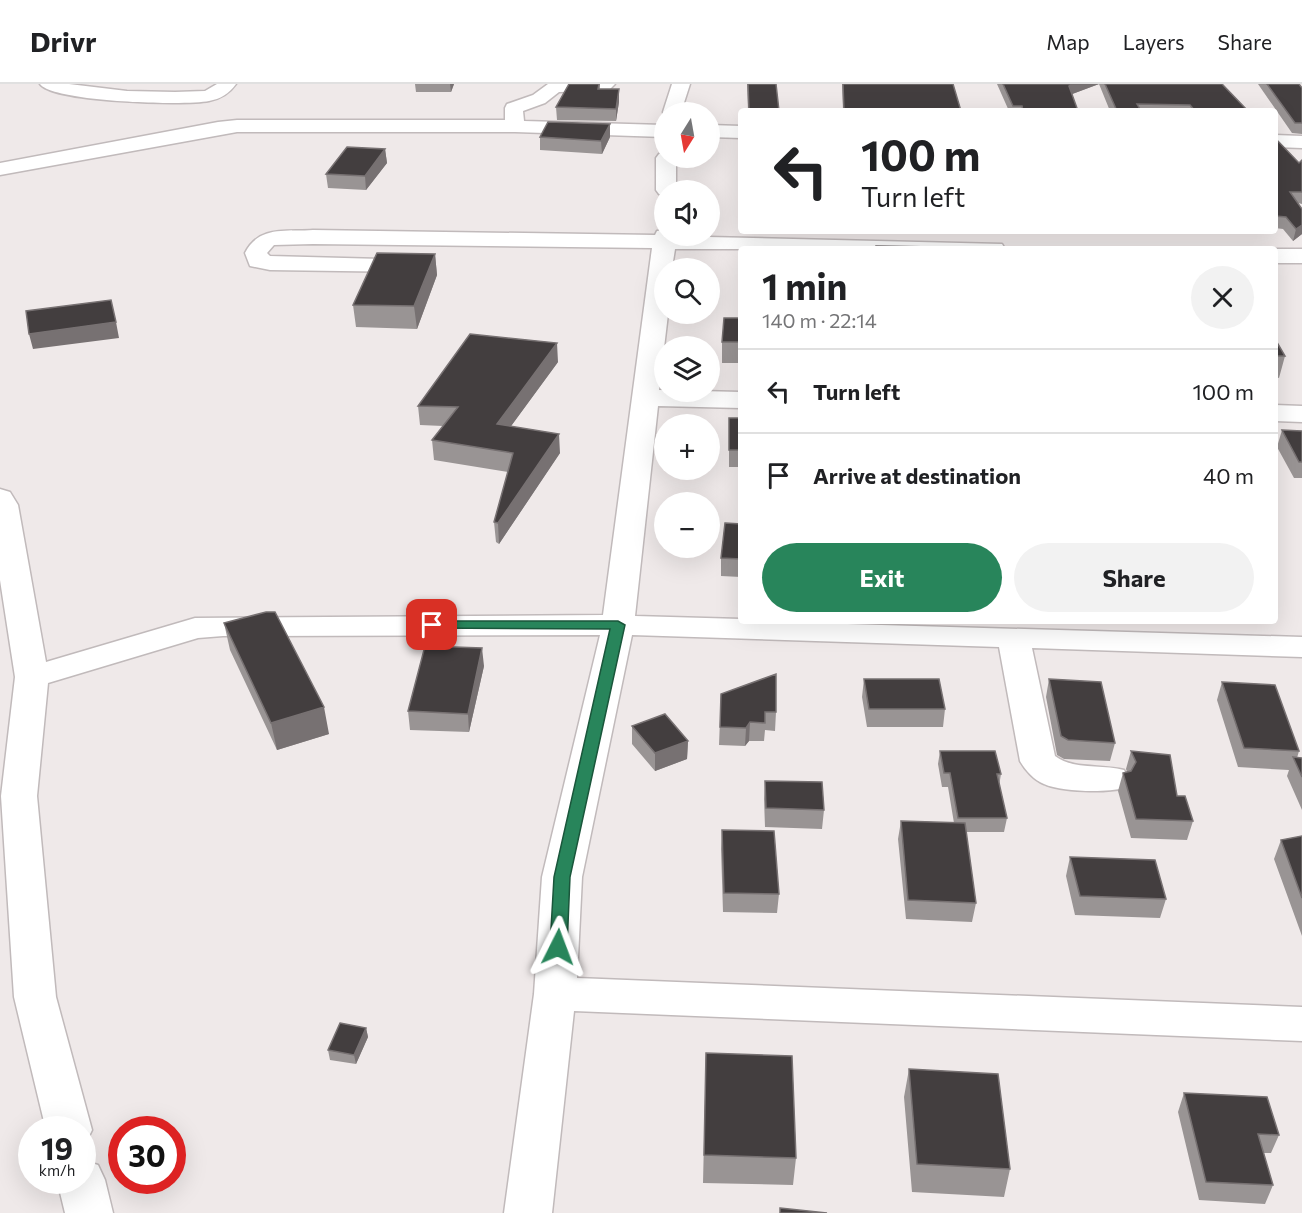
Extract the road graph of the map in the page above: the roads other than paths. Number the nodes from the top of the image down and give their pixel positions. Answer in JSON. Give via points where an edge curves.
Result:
{"nodes":[{"id":1,"x":49,"y":84,"type":"edge"},
{"id":2,"x":606,"y":84,"type":"edge"},
{"id":3,"x":681,"y":84,"type":"edge"},
{"id":4,"x":224,"y":85,"type":"edge"},
{"id":5,"x":675,"y":102,"type":"edge"},
{"id":6,"x":515,"y":126,"type":"junction"},
{"id":7,"x":654,"y":131,"type":"edge"},
{"id":8,"x":720,"y":131,"type":"edge"},
{"id":9,"x":738,"y":132,"type":"edge"},
{"id":10,"x":1278,"y":141,"type":"edge"},
{"id":11,"x":1302,"y":142,"type":"edge"},
{"id":12,"x":0,"y":169,"type":"edge"},
{"id":13,"x":654,"y":238,"type":"edge"},
{"id":14,"x":720,"y":240,"type":"edge"},
{"id":15,"x":664,"y":246,"type":"edge"},
{"id":16,"x":904,"y":246,"type":"edge"},
{"id":17,"x":1278,"y":256,"type":"edge"},
{"id":18,"x":1302,"y":256,"type":"edge"},
{"id":19,"x":411,"y":265,"type":"edge"},
{"id":20,"x":645,"y":398,"type":"junction"},
{"id":21,"x":738,"y":400,"type":"edge"},
{"id":22,"x":1278,"y":413,"type":"edge"},
{"id":23,"x":1302,"y":414,"type":"edge"},
{"id":24,"x":0,"y":498,"type":"edge"},
{"id":25,"x":618,"y":625,"type":"junction"},
{"id":26,"x":1014,"y":639,"type":"junction"},
{"id":27,"x":1302,"y":647,"type":"edge"},
{"id":28,"x":32,"y":676,"type":"junction"},
{"id":29,"x":1111,"y":779,"type":"dead end"},
{"id":30,"x":555,"y":994,"type":"junction"},
{"id":31,"x":1302,"y":1023,"type":"edge"},
{"id":32,"x":65,"y":1116,"type":"edge"},
{"id":33,"x":84,"y":1194,"type":"edge"},
{"id":34,"x":89,"y":1213,"type":"edge"},
{"id":35,"x":528,"y":1213,"type":"edge"}],
"edges":[{"from":1,"to":4,"type":"street","via":[[94,93],[192,98],[218,93]]},
{"from":2,"to":6,"type":"street","via":[[555,87],[539,99],[514,108]]},
{"from":3,"to":5,"type":"street"},
{"from":6,"to":7,"type":"street"},
{"from":6,"to":12,"type":"street","via":[[218,128]]},
{"from":8,"to":9,"type":"street"},
{"from":10,"to":11,"type":"street"},
{"from":13,"to":19,"type":"street","via":[[287,237],[269,239],[260,244],[256,253],[258,261],[270,263]]},
{"from":14,"to":16,"type":"street"},
{"from":15,"to":20,"type":"street"},
{"from":17,"to":18,"type":"street"},
{"from":20,"to":21,"type":"street"},
{"from":20,"to":25,"type":"street"},
{"from":22,"to":23,"type":"street"},
{"from":24,"to":28,"type":"street"},
{"from":25,"to":26,"type":"street"},
{"from":25,"to":28,"type":"street","via":[[195,628]]},
{"from":25,"to":30,"type":"street","via":[[562,877]]},
{"from":26,"to":27,"type":"street"},
{"from":26,"to":29,"type":"street","via":[[1038,761],[1055,776]]},
{"from":28,"to":32,"type":"street","via":[[19,796],[35,997]]},
{"from":30,"to":31,"type":"street"},
{"from":30,"to":35,"type":"street"},
{"from":33,"to":34,"type":"street"}]}
